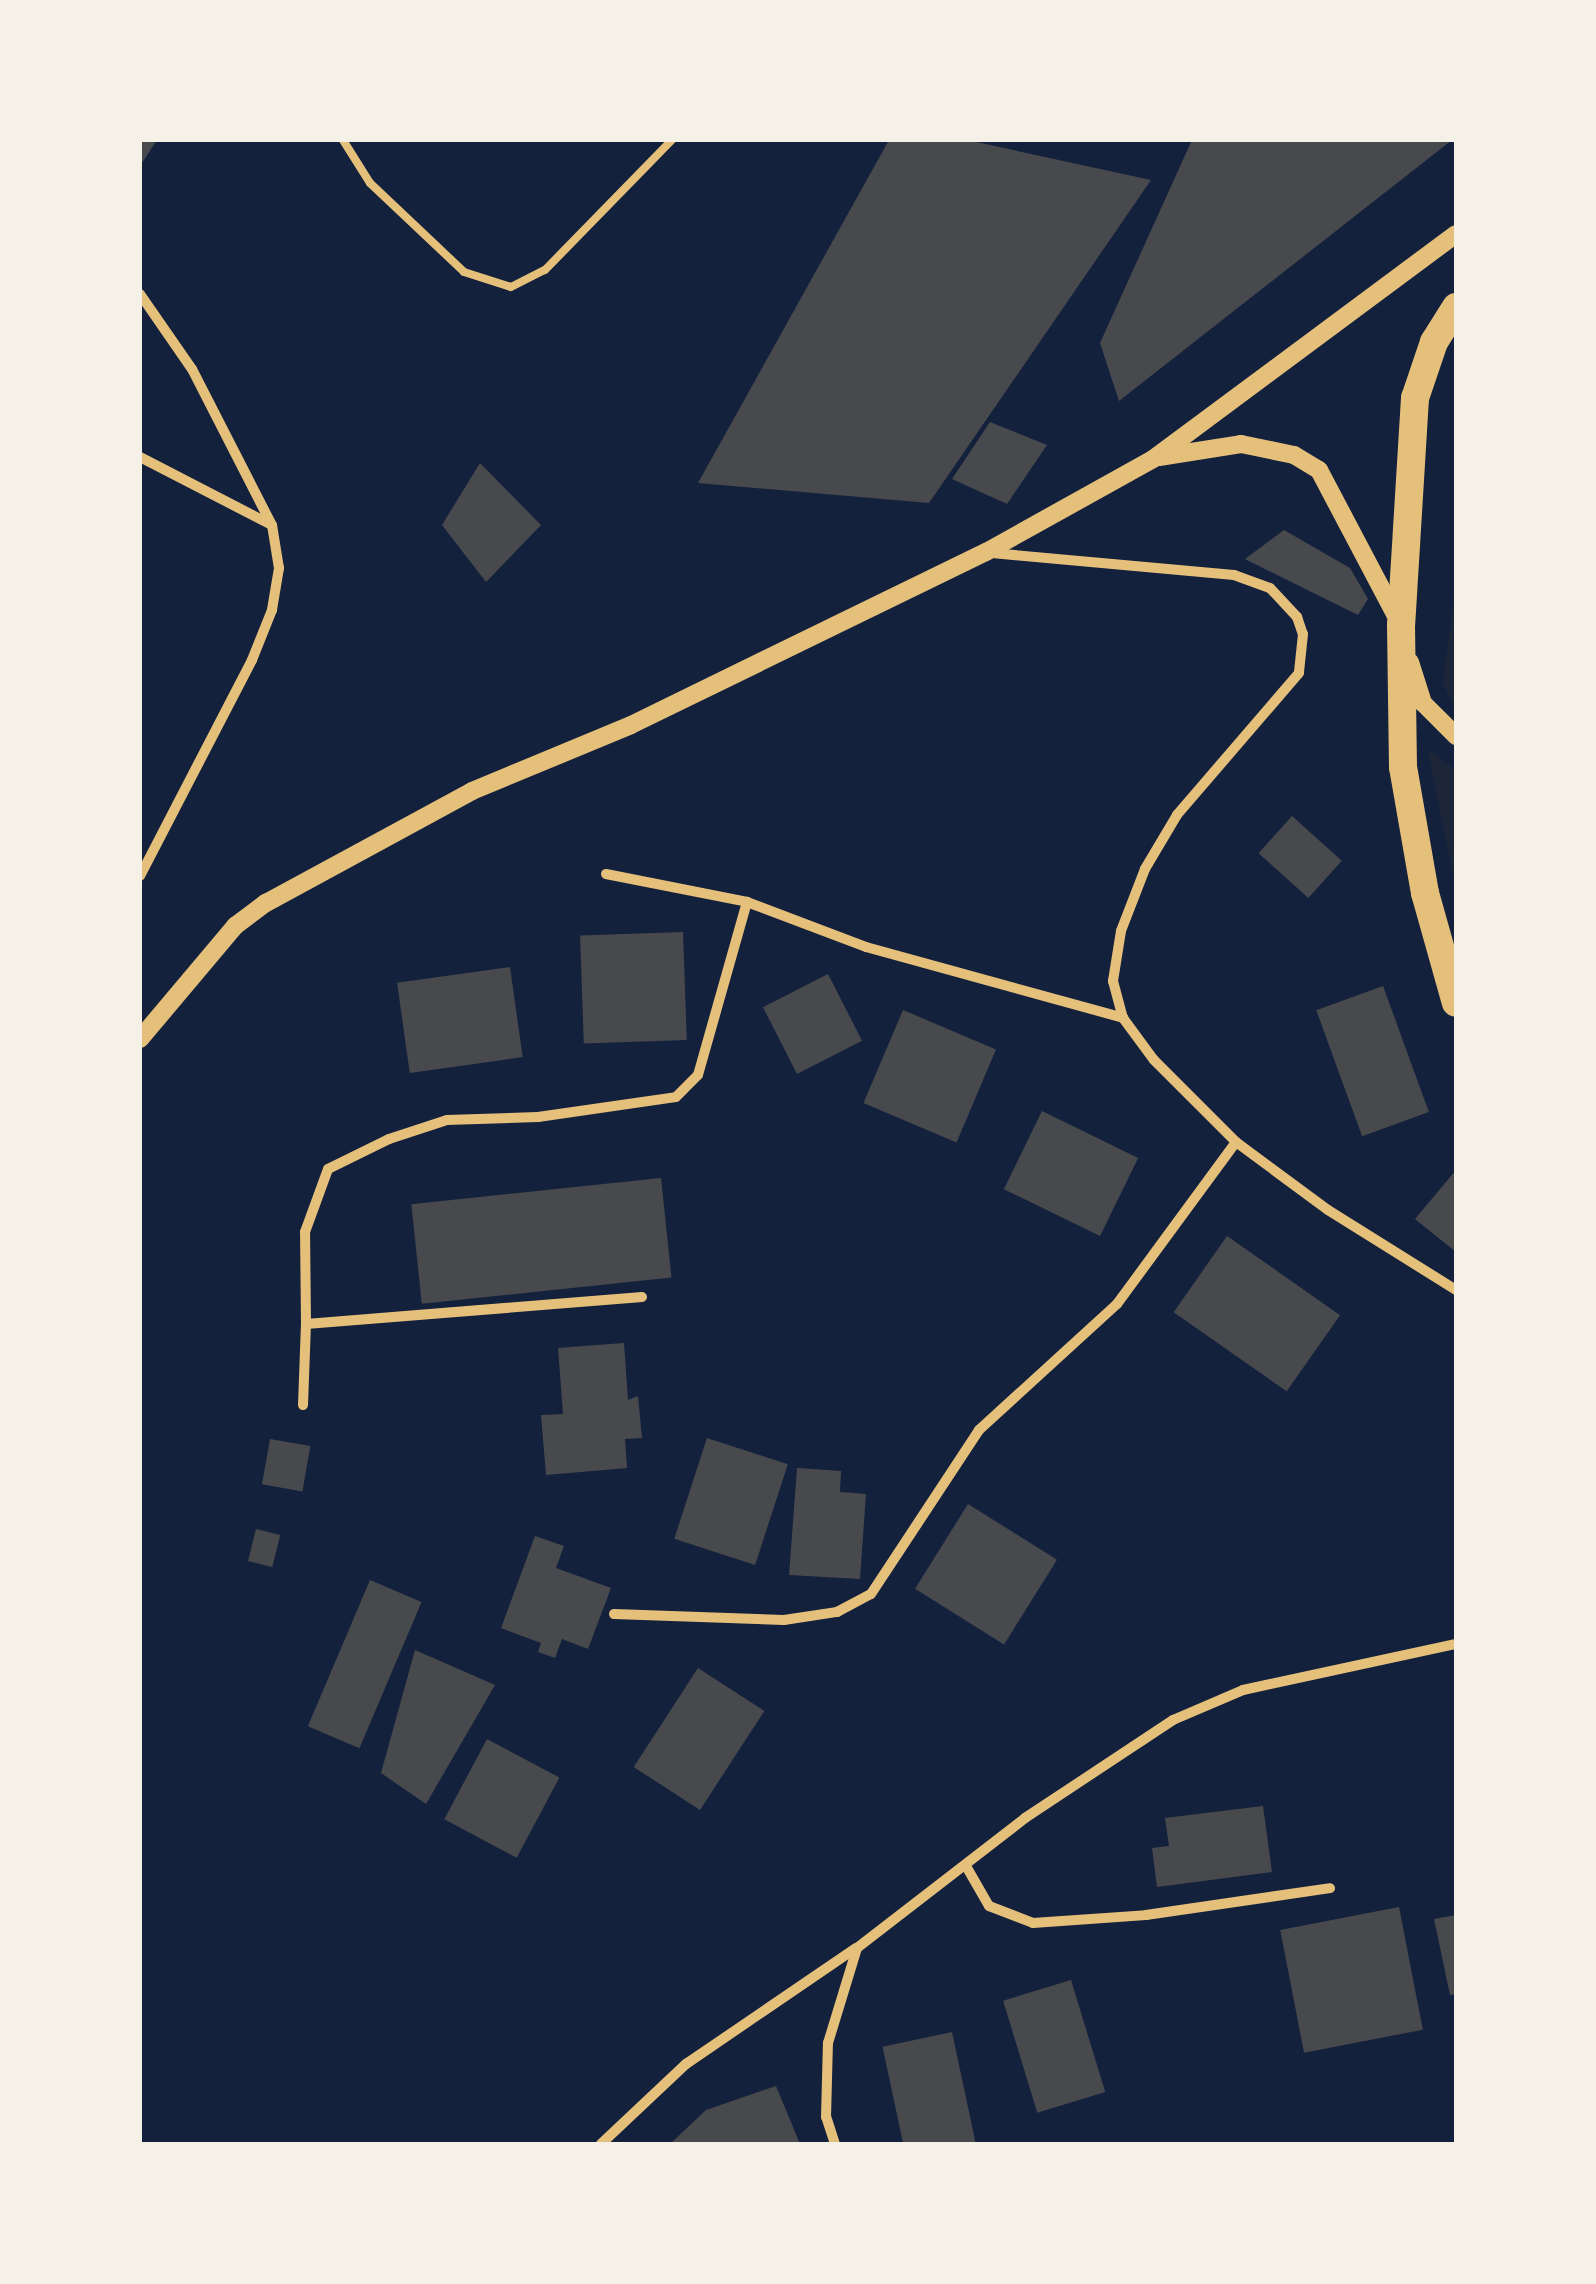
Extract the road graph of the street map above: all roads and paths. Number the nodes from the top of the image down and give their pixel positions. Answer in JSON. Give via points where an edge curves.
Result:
{"nodes":[{"id":1,"x":343,"y":140,"type":"edge"},
{"id":2,"x":672,"y":140,"type":"edge"},
{"id":3,"x":1456,"y":234,"type":"edge"},
{"id":4,"x":140,"y":294,"type":"edge"},
{"id":5,"x":1456,"y":307,"type":"edge"},
{"id":6,"x":140,"y":457,"type":"edge"},
{"id":7,"x":1153,"y":458,"type":"junction"},
{"id":8,"x":272,"y":524,"type":"junction"},
{"id":9,"x":986,"y":552,"type":"junction"},
{"id":10,"x":1401,"y":625,"type":"junction"},
{"id":11,"x":1456,"y":736,"type":"edge"},
{"id":12,"x":606,"y":874,"type":"dead end"},
{"id":13,"x":140,"y":876,"type":"edge"},
{"id":14,"x":747,"y":902,"type":"junction"},
{"id":15,"x":1456,"y":1003,"type":"edge"},
{"id":16,"x":1123,"y":1018,"type":"junction"},
{"id":17,"x":140,"y":1040,"type":"edge"},
{"id":18,"x":1236,"y":1142,"type":"junction"},
{"id":19,"x":1456,"y":1290,"type":"edge"},
{"id":20,"x":642,"y":1296,"type":"dead end"},
{"id":21,"x":306,"y":1324,"type":"junction"},
{"id":22,"x":302,"y":1405,"type":"dead end"},
{"id":23,"x":614,"y":1614,"type":"dead end"},
{"id":24,"x":1456,"y":1644,"type":"edge"},
{"id":25,"x":966,"y":1866,"type":"junction"},
{"id":26,"x":1330,"y":1888,"type":"dead end"},
{"id":27,"x":857,"y":1948,"type":"junction"},
{"id":28,"x":601,"y":2144,"type":"edge"},
{"id":29,"x":834,"y":2144,"type":"edge"}],
"edges":[{"from":1,"to":2,"type":"lane","via":[[370,182],[464,272],[510,287],[545,270]]},
{"from":3,"to":7,"type":"street"},
{"from":4,"to":8,"type":"street","via":[[192,369]]},
{"from":5,"to":10,"type":"highway","via":[[1434,342],[1416,398]]},
{"from":6,"to":8,"type":"street"},
{"from":7,"to":9,"type":"street"},
{"from":7,"to":10,"type":"street","via":[[1242,444],[1294,455],[1319,470]]},
{"from":8,"to":13,"type":"street","via":[[279,568],[272,610]]},
{"from":9,"to":16,"type":"street","via":[[1234,575],[1270,588],[1304,634],[1299,673],[1284,697],[1177,815],[1145,869],[1120,931],[1113,981]]},
{"from":9,"to":17,"type":"street","via":[[631,725],[472,792],[266,904],[235,926]]},
{"from":10,"to":11,"type":"street","via":[[1424,703]]},
{"from":10,"to":15,"type":"highway","via":[[1403,766],[1425,892]]},
{"from":12,"to":14,"type":"street"},
{"from":14,"to":16,"type":"street","via":[[866,947]]},
{"from":14,"to":21,"type":"street","via":[[698,1074],[676,1096],[538,1117],[447,1120],[347,1155],[328,1170],[306,1232]]},
{"from":16,"to":18,"type":"street","via":[[1154,1060]]},
{"from":18,"to":19,"type":"street","via":[[1328,1210]]},
{"from":18,"to":23,"type":"street","via":[[1117,1304],[979,1430],[870,1594],[836,1612],[784,1620]]},
{"from":20,"to":21,"type":"street"},
{"from":21,"to":22,"type":"street"},
{"from":24,"to":25,"type":"street","via":[[1334,1666],[1208,1703],[1104,1762]]},
{"from":25,"to":26,"type":"street","via":[[989,1906],[1033,1923],[1146,1915]]},
{"from":25,"to":27,"type":"street"},
{"from":27,"to":28,"type":"street","via":[[686,2064]]},
{"from":27,"to":29,"type":"street","via":[[828,2042],[826,2117]]}]}
